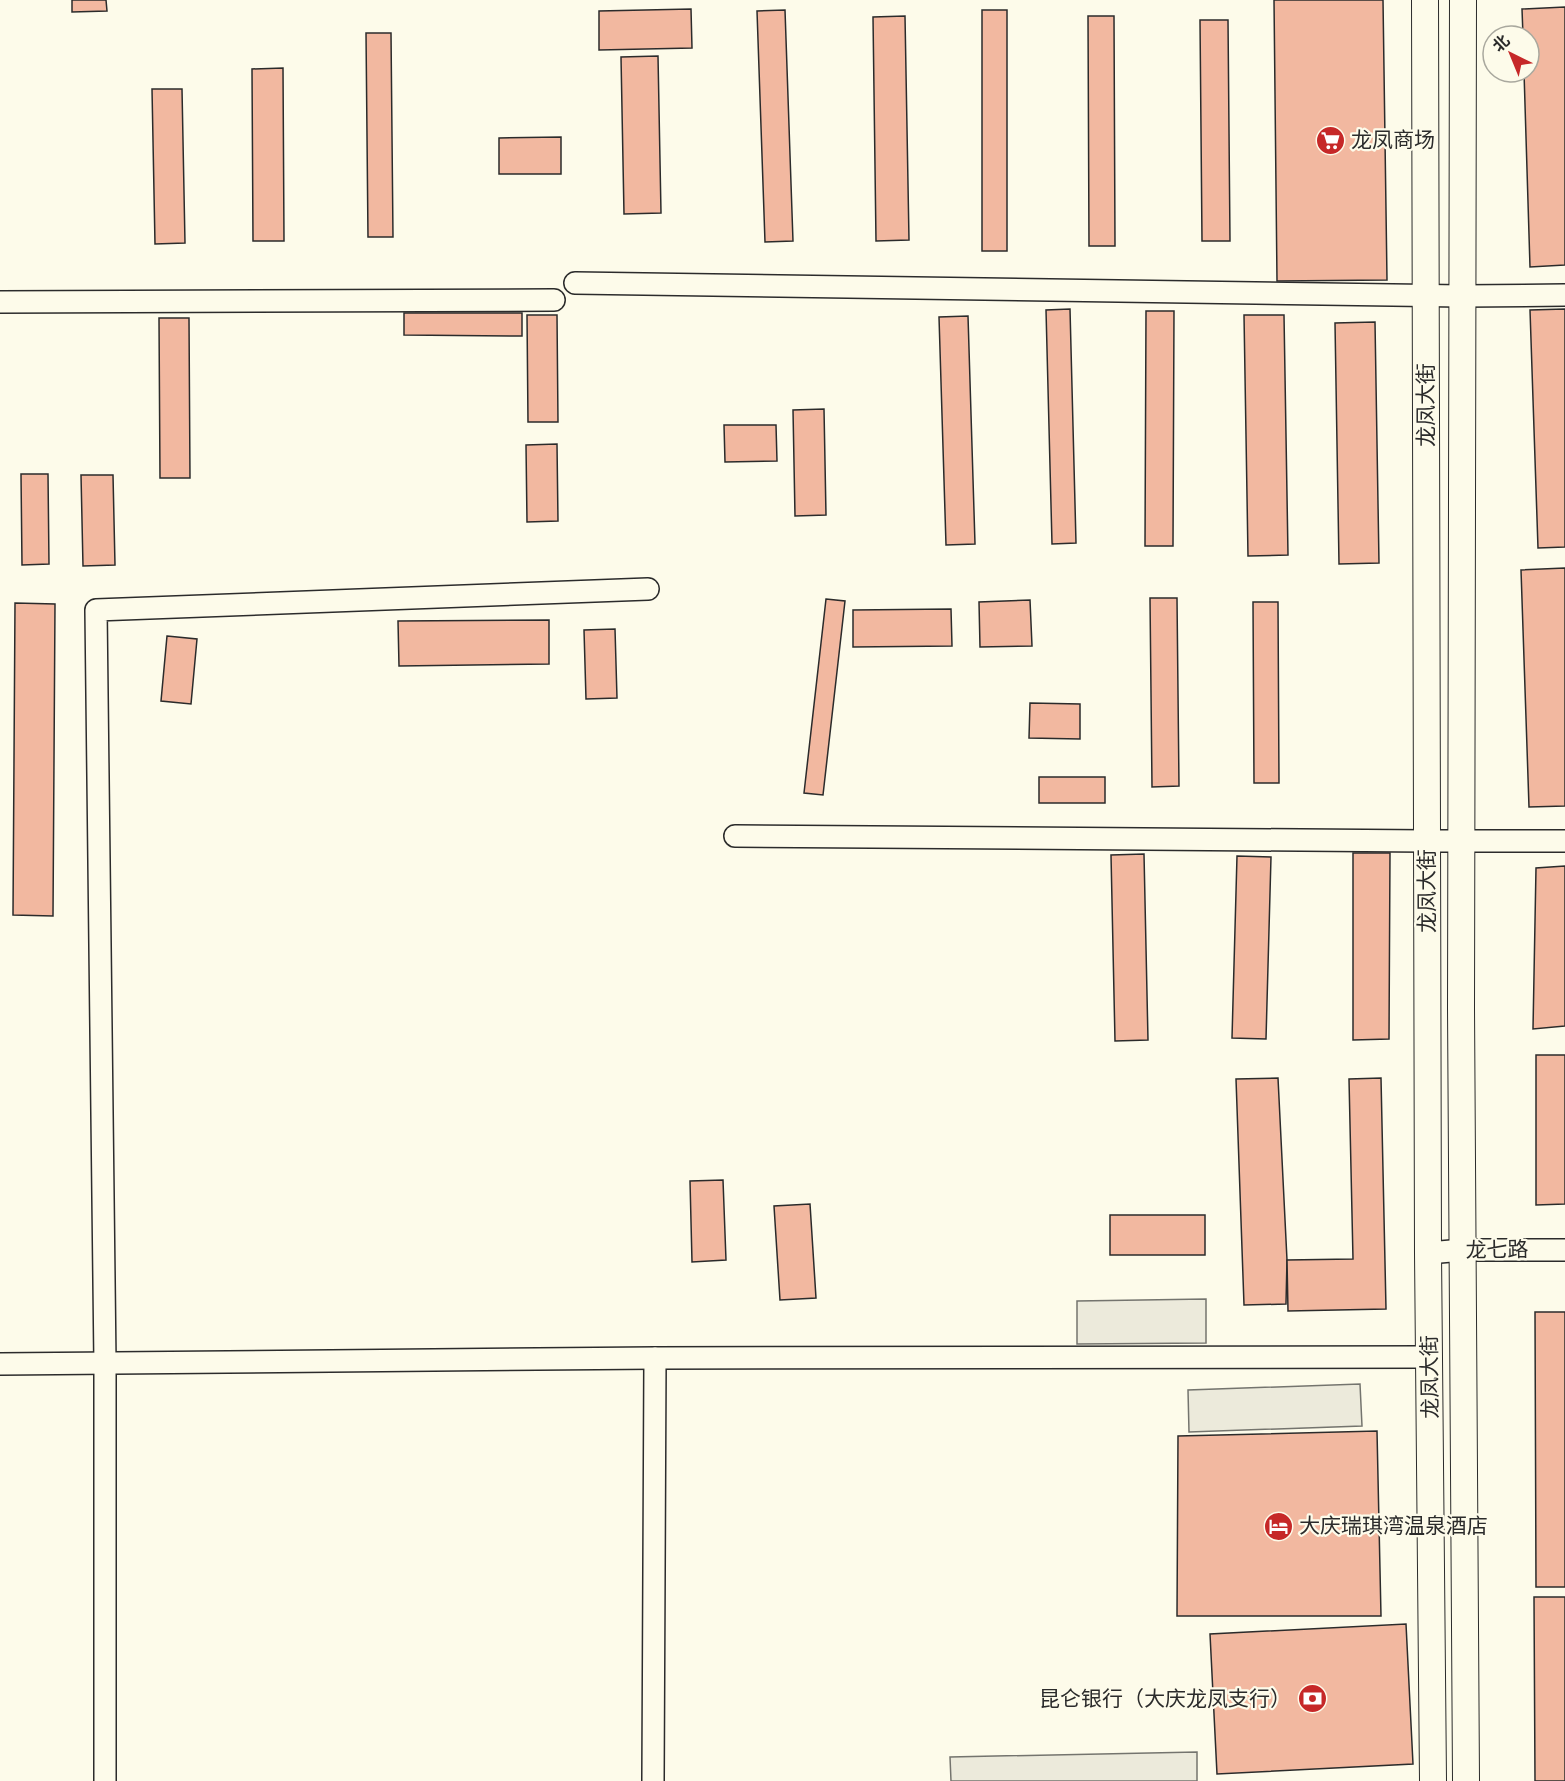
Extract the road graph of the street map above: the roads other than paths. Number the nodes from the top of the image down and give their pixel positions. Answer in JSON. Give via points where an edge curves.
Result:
{"nodes":[{"id":1,"x":1425,"y":0,"type":"edge"},
{"id":2,"x":1463,"y":0,"type":"edge"},
{"id":3,"x":575,"y":283,"type":"dead end"},
{"id":4,"x":1426,"y":295,"type":"junction"},
{"id":5,"x":1565,"y":295,"type":"edge"},
{"id":6,"x":1462,"y":297,"type":"junction"},
{"id":7,"x":554,"y":300,"type":"dead end"},
{"id":8,"x":0,"y":302,"type":"edge"},
{"id":9,"x":648,"y":589,"type":"dead end"},
{"id":10,"x":735,"y":836,"type":"dead end"},
{"id":11,"x":1427,"y":841,"type":"junction"},
{"id":12,"x":1461,"y":841,"type":"junction"},
{"id":13,"x":1565,"y":841,"type":"edge"},
{"id":14,"x":1462,"y":1250,"type":"junction"},
{"id":15,"x":1565,"y":1250,"type":"edge"},
{"id":16,"x":1428,"y":1253,"type":"junction"},
{"id":17,"x":1429,"y":1357,"type":"junction"},
{"id":18,"x":655,"y":1358,"type":"junction"},
{"id":19,"x":0,"y":1364,"type":"edge"},
{"id":20,"x":105,"y":1364,"type":"junction"},
{"id":21,"x":105,"y":1781,"type":"edge"},
{"id":22,"x":652,"y":1781,"type":"edge"},
{"id":23,"x":1433,"y":1781,"type":"edge"},
{"id":24,"x":1466,"y":1781,"type":"edge"}],
"edges":[{"from":1,"to":4,"type":"main road","name":"龙凤大街"},
{"from":2,"to":6,"type":"main road","name":"龙凤大街"},
{"from":3,"to":4,"type":"street"},
{"from":4,"to":6,"type":"street"},
{"from":4,"to":11,"type":"main road","name":"龙凤大街"},
{"from":5,"to":6,"type":"street"},
{"from":6,"to":12,"type":"main road","name":"龙凤大街"},
{"from":7,"to":8,"type":"street"},
{"from":9,"to":20,"type":"street","via":[[96,610]]},
{"from":10,"to":11,"type":"street"},
{"from":11,"to":12,"type":"street"},
{"from":11,"to":16,"type":"main road","name":"龙凤大街"},
{"from":12,"to":13,"type":"street"},
{"from":12,"to":14,"type":"main road","name":"龙凤大街"},
{"from":14,"to":15,"type":"street","name":"龙七路"},
{"from":14,"to":16,"type":"street","name":"龙七路"},
{"from":14,"to":24,"type":"main road","name":"龙凤大街"},
{"from":16,"to":17,"type":"main road","name":"龙凤大街"},
{"from":17,"to":18,"type":"street"},
{"from":17,"to":23,"type":"main road","name":"龙凤大街"},
{"from":18,"to":20,"type":"street"},
{"from":18,"to":22,"type":"street"},
{"from":19,"to":20,"type":"street"},
{"from":20,"to":21,"type":"street"}]}
